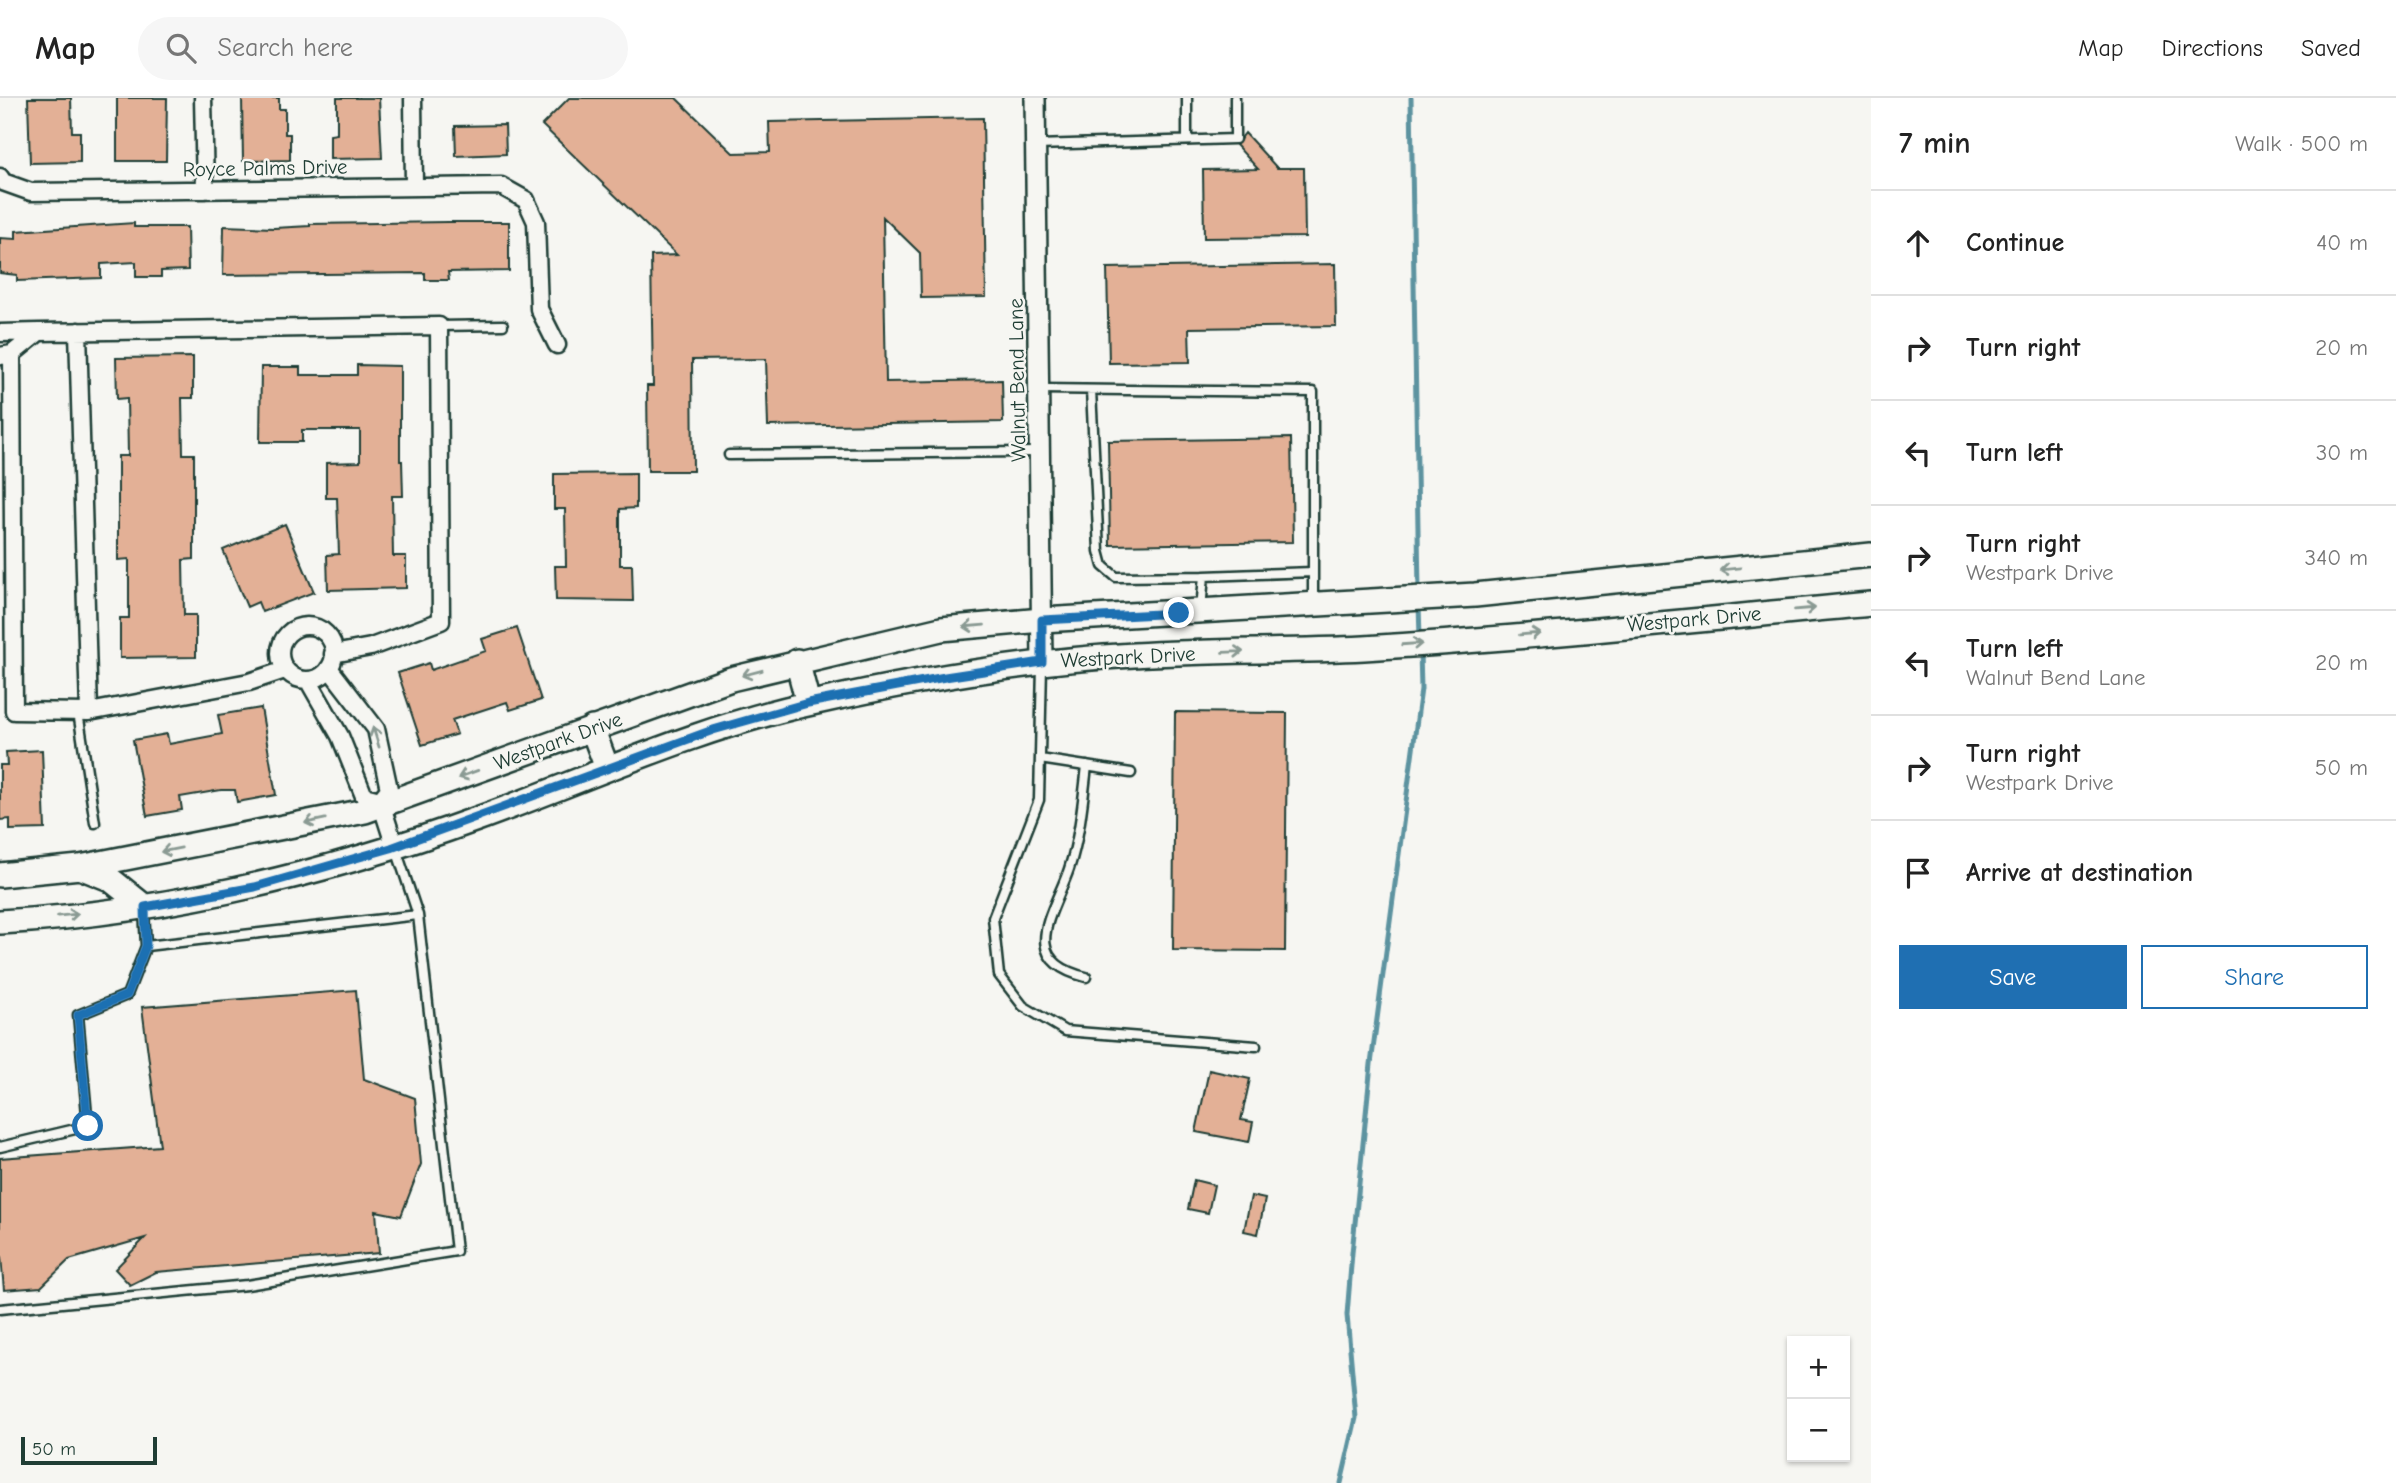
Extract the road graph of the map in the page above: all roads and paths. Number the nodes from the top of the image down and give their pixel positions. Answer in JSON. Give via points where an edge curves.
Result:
{"nodes":[{"id":1,"x":202,"y":98,"type":"edge"},
{"id":2,"x":413,"y":98,"type":"edge"},
{"id":3,"x":1035,"y":98,"type":"edge"},
{"id":4,"x":1186,"y":98,"type":"edge"},
{"id":5,"x":1235,"y":98,"type":"edge"},
{"id":6,"x":1187,"y":140,"type":"junction"},
{"id":7,"x":1036,"y":145,"type":"junction"},
{"id":8,"x":2,"y":180,"type":"edge"},
{"id":9,"x":414,"y":187,"type":"junction"},
{"id":10,"x":205,"y":190,"type":"junction"},
{"id":11,"x":503,"y":325,"type":"dead end"},
{"id":12,"x":439,"y":326,"type":"junction"},
{"id":13,"x":39,"y":331,"type":"junction"},
{"id":14,"x":78,"y":331,"type":"junction"},
{"id":15,"x":0,"y":333,"type":"edge"},
{"id":16,"x":557,"y":345,"type":"dead end"},
{"id":17,"x":6,"y":355,"type":"edge"},
{"id":18,"x":1040,"y":388,"type":"junction"},
{"id":19,"x":1091,"y":390,"type":"junction"},
{"id":20,"x":1041,"y":452,"type":"junction"},
{"id":21,"x":729,"y":454,"type":"dead end"},
{"id":22,"x":1871,"y":555,"type":"edge"},
{"id":23,"x":1313,"y":572,"type":"junction"},
{"id":24,"x":1204,"y":576,"type":"junction"},
{"id":25,"x":1871,"y":604,"type":"edge"},
{"id":26,"x":1313,"y":606,"type":"junction"},
{"id":27,"x":1200,"y":612,"type":"junction"},
{"id":28,"x":1042,"y":620,"type":"junction"},
{"id":29,"x":797,"y":660,"type":"junction"},
{"id":30,"x":331,"y":661,"type":"junction"},
{"id":31,"x":1042,"y":662,"type":"junction"},
{"id":32,"x":285,"y":670,"type":"junction"},
{"id":33,"x":308,"y":680,"type":"junction"},
{"id":34,"x":808,"y":703,"type":"junction"},
{"id":35,"x":84,"y":712,"type":"junction"},
{"id":36,"x":592,"y":728,"type":"junction"},
{"id":37,"x":1040,"y":760,"type":"junction"},
{"id":38,"x":1087,"y":766,"type":"junction"},
{"id":39,"x":607,"y":768,"type":"junction"},
{"id":40,"x":1131,"y":773,"type":"dead end"},
{"id":41,"x":381,"y":803,"type":"junction"},
{"id":42,"x":95,"y":823,"type":"dead end"},
{"id":43,"x":395,"y":847,"type":"junction"},
{"id":44,"x":80,"y":867,"type":"junction"},
{"id":45,"x":0,"y":875,"type":"edge"},
{"id":46,"x":145,"y":907,"type":"junction"},
{"id":47,"x":418,"y":915,"type":"junction"},
{"id":48,"x":0,"y":922,"type":"edge"},
{"id":49,"x":146,"y":946,"type":"junction"},
{"id":50,"x":1086,"y":977,"type":"dead end"},
{"id":51,"x":1256,"y":1046,"type":"dead end"},
{"id":52,"x":0,"y":1147,"type":"edge"},
{"id":53,"x":0,"y":1309,"type":"edge"}],
"edges":[{"from":1,"to":10,"type":"street"},
{"from":2,"to":9,"type":"street"},
{"from":3,"to":7,"type":"street","name":"Walnut Bend Lane"},
{"from":4,"to":6,"type":"lane"},
{"from":5,"to":6,"type":"lane","via":[[1235,139]]},
{"from":6,"to":7,"type":"lane"},
{"from":7,"to":18,"type":"street","name":"Walnut Bend Lane"},
{"from":8,"to":10,"type":"street","name":"Royce Palms Drive","via":[[30,192]]},
{"from":9,"to":10,"type":"street","name":"Royce Palms Drive"},
{"from":9,"to":16,"type":"street","name":"Royce Palms Drive","via":[[502,186],[526,200],[537,222],[539,309]]},
{"from":11,"to":12,"type":"lane"},
{"from":12,"to":14,"type":"street"},
{"from":12,"to":30,"type":"street","via":[[441,621]]},
{"from":13,"to":14,"type":"street"},
{"from":13,"to":15,"type":"street"},
{"from":13,"to":17,"type":"street"},
{"from":14,"to":35,"type":"street"},
{"from":17,"to":35,"type":"street","via":[[15,711]]},
{"from":18,"to":19,"type":"lane"},
{"from":18,"to":20,"type":"street","name":"Walnut Bend Lane"},
{"from":19,"to":23,"type":"lane","via":[[1313,392]]},
{"from":19,"to":24,"type":"lane","via":[[1098,551],[1103,566],[1116,577]]},
{"from":20,"to":21,"type":"lane"},
{"from":20,"to":28,"type":"street","name":"Walnut Bend Lane"},
{"from":22,"to":26,"type":"main road","name":"Westpark Drive","one_way":true,"via":[[1475,595]]},
{"from":23,"to":24,"type":"lane"},
{"from":23,"to":26,"type":"lane"},
{"from":24,"to":27,"type":"lane"},
{"from":31,"to":25,"type":"main road","name":"Westpark Drive","one_way":true,"via":[[1362,648]]},
{"from":26,"to":27,"type":"main road","name":"Westpark Drive"},
{"from":27,"to":28,"type":"main road","name":"Westpark Drive"},
{"from":28,"to":29,"type":"main road","name":"Westpark Drive","one_way":true,"via":[[941,629]]},
{"from":28,"to":31,"type":"street","name":"Walnut Bend Lane"},
{"from":29,"to":34,"type":"main road"},
{"from":29,"to":36,"type":"main road","name":"Westpark Drive","one_way":true},
{"from":30,"to":32,"type":"street","via":[[326,634],[300,627],[281,645]]},
{"from":30,"to":33,"type":"street","via":[[316,678]]},
{"from":41,"to":30,"type":"street","one_way":true,"via":[[389,789],[376,729]]},
{"from":31,"to":34,"type":"main road","name":"Westpark Drive"},
{"from":31,"to":37,"type":"lane"},
{"from":32,"to":33,"type":"street"},
{"from":32,"to":35,"type":"street","via":[[249,682]]},
{"from":33,"to":41,"type":"street","via":[[340,736],[363,796]]},
{"from":34,"to":39,"type":"main road","name":"Westpark Drive","via":[[713,730]]},
{"from":35,"to":42,"type":"lane"},
{"from":36,"to":39,"type":"main road"},
{"from":36,"to":41,"type":"main road","name":"Westpark Drive","one_way":true},
{"from":37,"to":38,"type":"lane"},
{"from":37,"to":51,"type":"lane","via":[[1039,800],[993,918],[999,975],[1023,1006],[1065,1031]]},
{"from":38,"to":40,"type":"lane"},
{"from":38,"to":50,"type":"lane","via":[[1069,869],[1046,926],[1050,957],[1062,971]]},
{"from":39,"to":43,"type":"main road","name":"Westpark Drive"},
{"from":41,"to":43,"type":"street"},
{"from":41,"to":44,"type":"main road","name":"Westpark Drive","one_way":true},
{"from":43,"to":46,"type":"main road","name":"Westpark Drive","via":[[255,887]]},
{"from":43,"to":47,"type":"lane"},
{"from":44,"to":45,"type":"main road","name":"Westpark Drive"},
{"from":44,"to":46,"type":"main road","via":[[110,878]]},
{"from":48,"to":46,"type":"main road","name":"Westpark Drive","one_way":true},
{"from":46,"to":49,"type":"lane"},
{"from":47,"to":49,"type":"lane"},
{"from":47,"to":53,"type":"lane","via":[[456,1251],[247,1285]]},
{"from":49,"to":52,"type":"lane","via":[[127,995],[78,1015],[88,1126]]}]}
